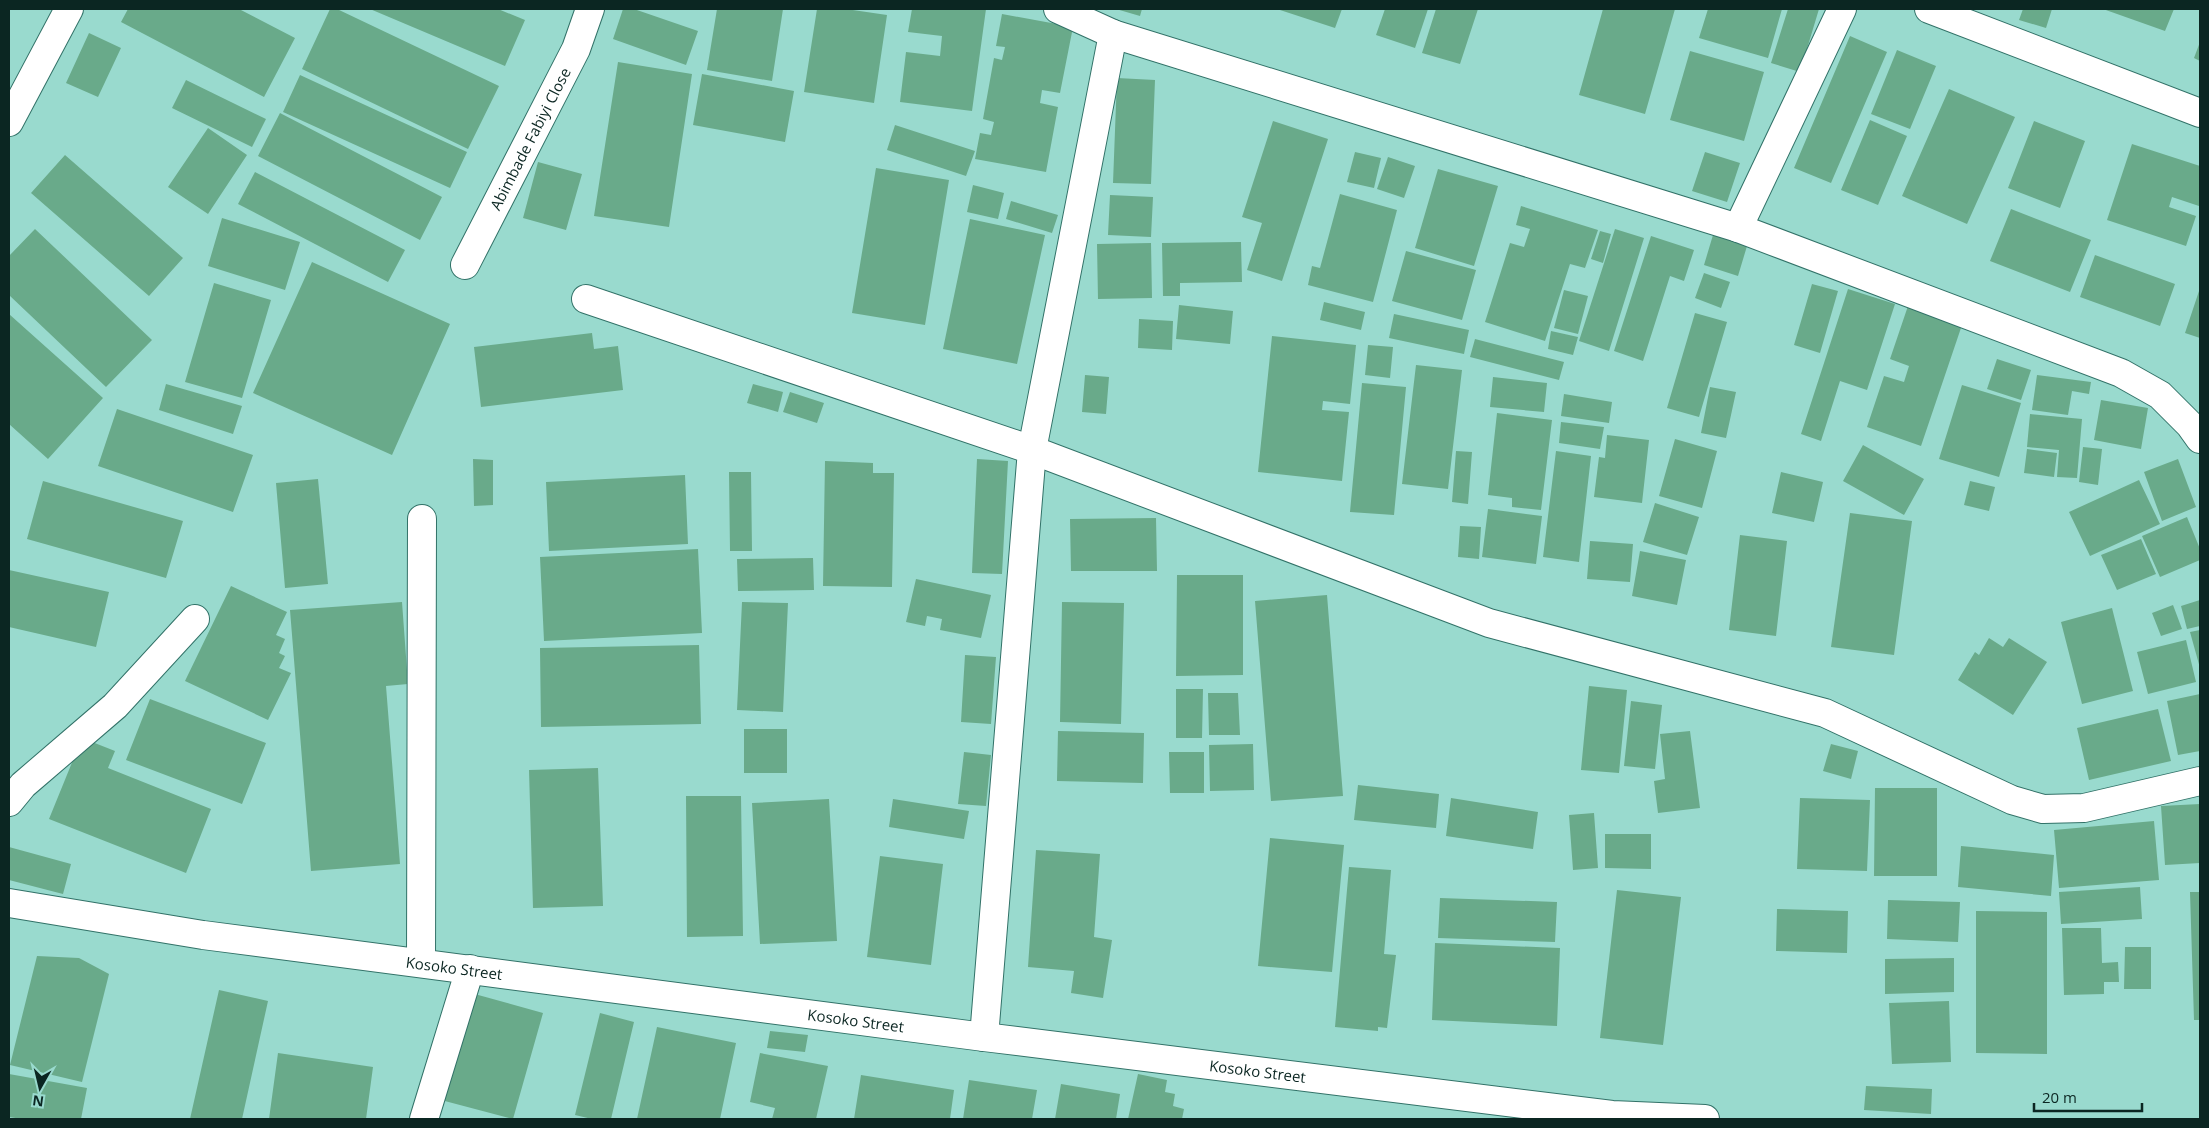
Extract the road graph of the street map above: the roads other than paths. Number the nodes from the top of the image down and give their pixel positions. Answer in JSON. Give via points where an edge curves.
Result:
{"nodes":[{"id":1,"x":69,"y":9,"type":"edge"},
{"id":2,"x":590,"y":9,"type":"edge"},
{"id":3,"x":1058,"y":9,"type":"edge"},
{"id":4,"x":1842,"y":9,"type":"edge"},
{"id":5,"x":1929,"y":9,"type":"edge"},
{"id":6,"x":1112,"y":34,"type":"junction"},
{"id":7,"x":2200,"y":113,"type":"edge"},
{"id":8,"x":9,"y":122,"type":"edge"},
{"id":9,"x":1738,"y":228,"type":"junction"},
{"id":10,"x":465,"y":265,"type":"dead end"},
{"id":11,"x":586,"y":299,"type":"dead end"},
{"id":12,"x":2200,"y":439,"type":"edge"},
{"id":13,"x":1032,"y":450,"type":"junction"},
{"id":14,"x":422,"y":519,"type":"dead end"},
{"id":15,"x":195,"y":619,"type":"dead end"},
{"id":16,"x":2200,"y":782,"type":"edge"},
{"id":17,"x":9,"y":802,"type":"edge"},
{"id":18,"x":9,"y":903,"type":"edge"},
{"id":19,"x":421,"y":963,"type":"junction"},
{"id":20,"x":470,"y":968,"type":"junction"},
{"id":21,"x":984,"y":1037,"type":"junction"},
{"id":22,"x":424,"y":1119,"type":"edge"},
{"id":23,"x":1705,"y":1119,"type":"edge"}],
"edges":[{"from":1,"to":8,"type":"street"},
{"from":2,"to":10,"type":"street","name":"Abimbade Fabiyi Close","via":[[576,49]]},
{"from":3,"to":6,"type":"street"},
{"from":4,"to":9,"type":"street"},
{"from":5,"to":7,"type":"street"},
{"from":6,"to":9,"type":"street"},
{"from":6,"to":13,"type":"street"},
{"from":9,"to":12,"type":"street","via":[[2121,373],[2160,395]]},
{"from":11,"to":13,"type":"street"},
{"from":13,"to":16,"type":"street","via":[[1489,623],[1825,713],[2012,800],[2042,809],[2084,808]]},
{"from":13,"to":21,"type":"street"},
{"from":14,"to":19,"type":"street"},
{"from":15,"to":17,"type":"street","via":[[115,706],[23,785]]},
{"from":18,"to":19,"type":"street","name":"Kosoko Street","via":[[203,935]]},
{"from":19,"to":20,"type":"street","name":"Kosoko Street"},
{"from":20,"to":21,"type":"street","name":"Kosoko Street"},
{"from":20,"to":22,"type":"street"},
{"from":21,"to":23,"type":"street","name":"Kosoko Street","via":[[1612,1115]]}]}
